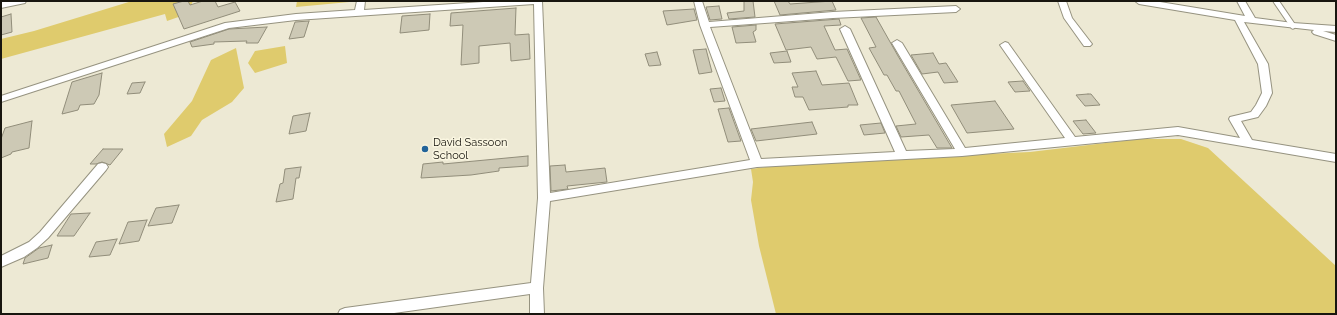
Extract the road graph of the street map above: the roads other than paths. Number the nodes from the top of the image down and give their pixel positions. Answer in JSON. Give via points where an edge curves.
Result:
{"nodes":[{"id":1,"x":22,"y":1,"type":"edge"},
{"id":2,"x":361,"y":1,"type":"edge"},
{"id":3,"x":538,"y":1,"type":"edge"},
{"id":4,"x":698,"y":1,"type":"edge"},
{"id":5,"x":1062,"y":1,"type":"edge"},
{"id":6,"x":1139,"y":1,"type":"edge"},
{"id":7,"x":1241,"y":1,"type":"edge"},
{"id":8,"x":1276,"y":1,"type":"edge"},
{"id":9,"x":1,"y":5,"type":"edge"},
{"id":10,"x":956,"y":9,"type":"dead end"},
{"id":11,"x":360,"y":14,"type":"junction"},
{"id":12,"x":1238,"y":18,"type":"junction"},
{"id":13,"x":1252,"y":20,"type":"junction"},
{"id":14,"x":705,"y":25,"type":"junction"},
{"id":15,"x":1294,"y":26,"type":"junction"},
{"id":16,"x":845,"y":29,"type":"dead end"},
{"id":17,"x":1336,"y":29,"type":"edge"},
{"id":18,"x":1336,"y":38,"type":"edge"},
{"id":19,"x":897,"y":43,"type":"dead end"},
{"id":20,"x":1087,"y":44,"type":"dead end"},
{"id":21,"x":1006,"y":45,"type":"dead end"},
{"id":22,"x":1,"y":99,"type":"edge"},
{"id":23,"x":1072,"y":141,"type":"junction"},
{"id":24,"x":1248,"y":143,"type":"junction"},
{"id":25,"x":962,"y":152,"type":"junction"},
{"id":26,"x":902,"y":155,"type":"junction"},
{"id":27,"x":1336,"y":158,"type":"edge"},
{"id":28,"x":757,"y":164,"type":"junction"},
{"id":29,"x":102,"y":167,"type":"dead end"},
{"id":30,"x":544,"y":198,"type":"junction"},
{"id":31,"x":1,"y":262,"type":"edge"},
{"id":32,"x":537,"y":288,"type":"junction"},
{"id":33,"x":345,"y":314,"type":"edge"},
{"id":34,"x":537,"y":314,"type":"edge"}],
"edges":[{"from":1,"to":9,"type":"street"},
{"from":2,"to":11,"type":"street"},
{"from":3,"to":11,"type":"street"},
{"from":3,"to":30,"type":"street"},
{"from":4,"to":14,"type":"street"},
{"from":5,"to":20,"type":"street","via":[[1068,18]]},
{"from":6,"to":12,"type":"street"},
{"from":7,"to":13,"type":"street"},
{"from":8,"to":15,"type":"lane"},
{"from":10,"to":14,"type":"street"},
{"from":11,"to":22,"type":"street","via":[[247,21],[228,25]]},
{"from":12,"to":13,"type":"street"},
{"from":12,"to":24,"type":"street","via":[[1263,64],[1268,93],[1254,114],[1234,119]]},
{"from":13,"to":15,"type":"street"},
{"from":14,"to":28,"type":"street"},
{"from":15,"to":17,"type":"street"},
{"from":15,"to":18,"type":"street"},
{"from":16,"to":26,"type":"street"},
{"from":19,"to":25,"type":"street"},
{"from":21,"to":23,"type":"street"},
{"from":23,"to":24,"type":"street","via":[[1178,131]]},
{"from":23,"to":25,"type":"street"},
{"from":24,"to":27,"type":"street"},
{"from":25,"to":26,"type":"street"},
{"from":26,"to":28,"type":"street"},
{"from":28,"to":30,"type":"street"},
{"from":29,"to":31,"type":"street","via":[[44,235],[33,245]]},
{"from":30,"to":32,"type":"street"},
{"from":32,"to":33,"type":"street"},
{"from":32,"to":34,"type":"street"}]}
